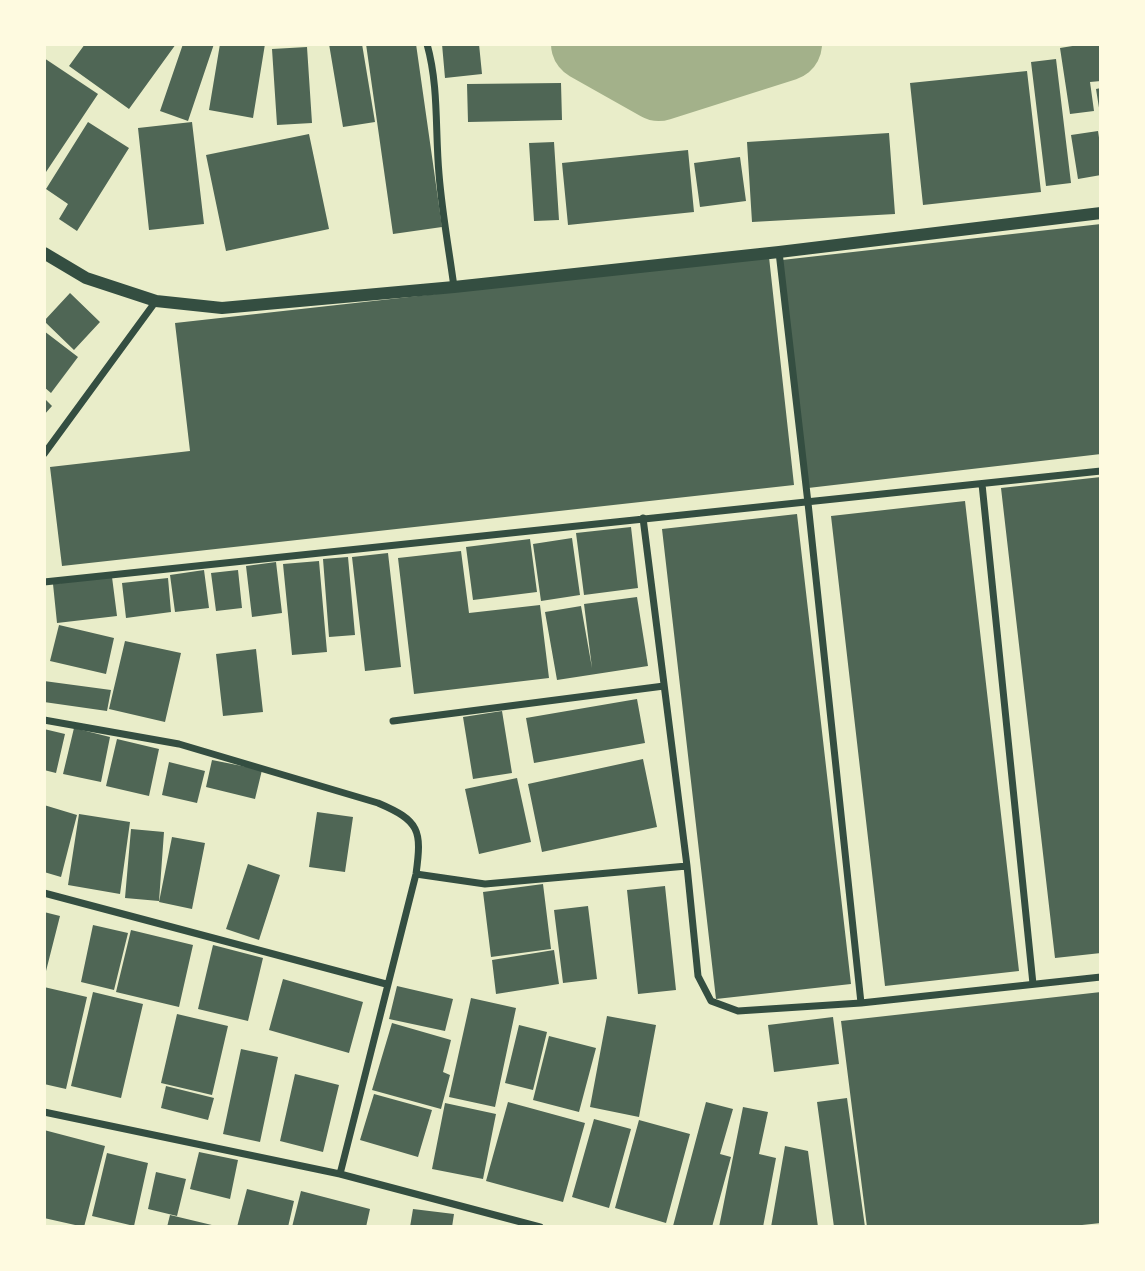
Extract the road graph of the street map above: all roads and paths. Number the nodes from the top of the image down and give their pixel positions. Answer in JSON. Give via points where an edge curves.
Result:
{"nodes":[{"id":1,"x":427,"y":44,"type":"edge"},
{"id":2,"x":1101,"y":213,"type":"edge"},
{"id":3,"x":779,"y":252,"type":"junction"},
{"id":4,"x":44,"y":253,"type":"edge"},
{"id":5,"x":454,"y":288,"type":"junction"},
{"id":6,"x":156,"y":301,"type":"junction"},
{"id":7,"x":44,"y":454,"type":"edge"},
{"id":8,"x":1101,"y":471,"type":"edge"},
{"id":9,"x":982,"y":484,"type":"junction"},
{"id":10,"x":808,"y":503,"type":"junction"},
{"id":11,"x":643,"y":518,"type":"junction"},
{"id":12,"x":44,"y":582,"type":"edge"},
{"id":13,"x":664,"y":686,"type":"junction"},
{"id":14,"x":44,"y":720,"type":"edge"},
{"id":15,"x":393,"y":721,"type":"dead end"},
{"id":16,"x":687,"y":866,"type":"junction"},
{"id":17,"x":416,"y":874,"type":"junction"},
{"id":18,"x":44,"y":893,"type":"edge"},
{"id":19,"x":1101,"y":977,"type":"edge"},
{"id":20,"x":386,"y":984,"type":"junction"},
{"id":21,"x":1032,"y":984,"type":"junction"},
{"id":22,"x":861,"y":1003,"type":"junction"},
{"id":23,"x":44,"y":1112,"type":"edge"},
{"id":24,"x":340,"y":1174,"type":"junction"},
{"id":25,"x":540,"y":1227,"type":"edge"}],
"edges":[{"from":1,"to":5,"type":"street"},
{"from":2,"to":3,"type":"street"},
{"from":3,"to":5,"type":"street"},
{"from":3,"to":10,"type":"street"},
{"from":4,"to":6,"type":"street","via":[[86,278]]},
{"from":5,"to":6,"type":"street","via":[[222,308]]},
{"from":6,"to":7,"type":"street"},
{"from":8,"to":9,"type":"street"},
{"from":9,"to":10,"type":"street"},
{"from":9,"to":21,"type":"street"},
{"from":10,"to":11,"type":"street"},
{"from":10,"to":22,"type":"street"},
{"from":11,"to":12,"type":"street"},
{"from":11,"to":13,"type":"street"},
{"from":13,"to":15,"type":"street"},
{"from":13,"to":16,"type":"street"},
{"from":14,"to":17,"type":"street","via":[[179,744],[378,803],[415,825],[419,846]]},
{"from":16,"to":17,"type":"street","via":[[485,884]]},
{"from":16,"to":22,"type":"street","via":[[698,976],[711,1001],[738,1011]]},
{"from":17,"to":20,"type":"street"},
{"from":18,"to":20,"type":"street"},
{"from":19,"to":21,"type":"street"},
{"from":20,"to":24,"type":"street"},
{"from":21,"to":22,"type":"street"},
{"from":23,"to":24,"type":"street"},
{"from":24,"to":25,"type":"street"}]}
